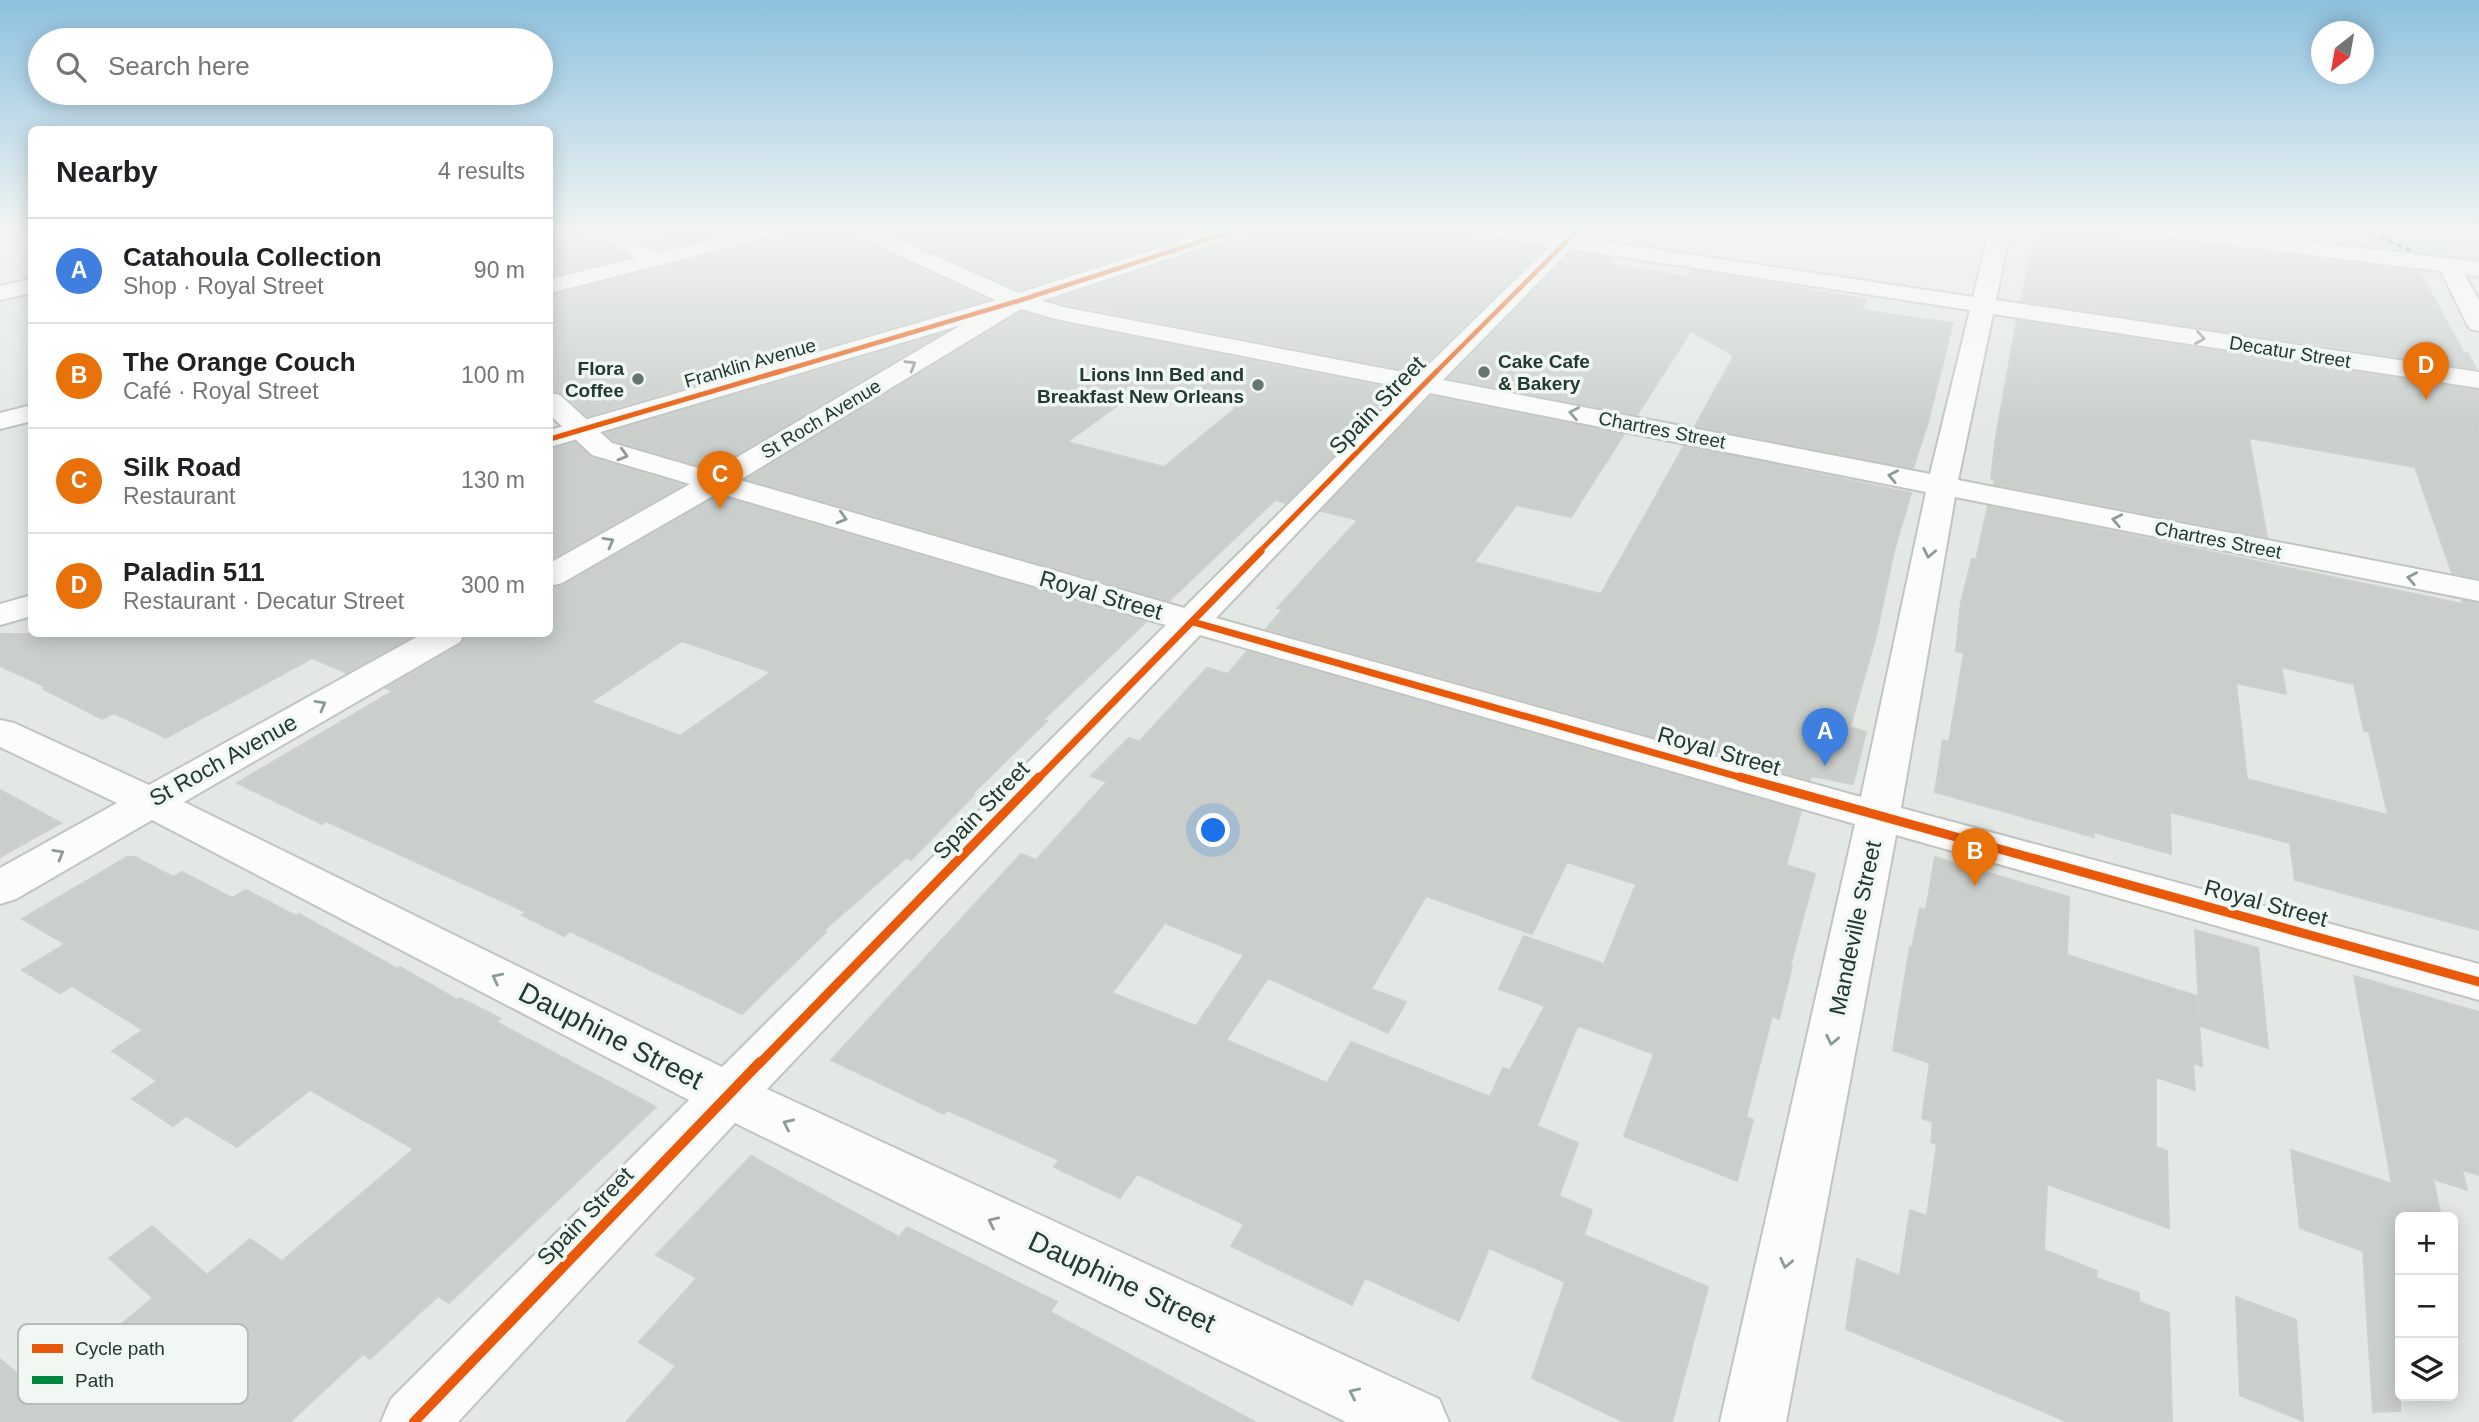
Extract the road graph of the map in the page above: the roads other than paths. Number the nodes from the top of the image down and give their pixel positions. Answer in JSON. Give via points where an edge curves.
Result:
{"nodes":[{"id":1,"x":1005,"y":295,"type":"edge"},
{"id":2,"x":1035,"y":295,"type":"edge"},
{"id":3,"x":1513,"y":295,"type":"edge"},
{"id":4,"x":1920,"y":295,"type":"edge"},
{"id":5,"x":1984,"y":295,"type":"edge"},
{"id":6,"x":2464,"y":295,"type":"edge"},
{"id":7,"x":1018,"y":301,"type":"junction"},
{"id":8,"x":1982,"y":306,"type":"junction"},
{"id":9,"x":2479,"y":324,"type":"edge"},
{"id":10,"x":2479,"y":380,"type":"edge"},
{"id":11,"x":1425,"y":383,"type":"junction"},
{"id":12,"x":553,"y":404,"type":"edge"},
{"id":13,"x":28,"y":414,"type":"edge"},
{"id":14,"x":0,"y":421,"type":"edge"},
{"id":15,"x":582,"y":429,"type":"junction"},
{"id":16,"x":553,"y":438,"type":"edge"},
{"id":17,"x":718,"y":481,"type":"junction"},
{"id":18,"x":1941,"y":486,"type":"junction"},
{"id":19,"x":553,"y":574,"type":"edge"},
{"id":20,"x":2479,"y":591,"type":"edge"},
{"id":21,"x":28,"y":606,"type":"edge"},
{"id":22,"x":0,"y":615,"type":"edge"},
{"id":23,"x":1193,"y":622,"type":"junction"},
{"id":24,"x":442,"y":637,"type":"edge"},
{"id":25,"x":0,"y":733,"type":"edge"},
{"id":26,"x":150,"y":802,"type":"junction"},
{"id":27,"x":1878,"y":816,"type":"junction"},
{"id":28,"x":0,"y":888,"type":"edge"},
{"id":29,"x":2479,"y":982,"type":"edge"},
{"id":30,"x":728,"y":1095,"type":"junction"},
{"id":31,"x":414,"y":1422,"type":"edge"},
{"id":32,"x":1416,"y":1422,"type":"edge"},
{"id":33,"x":1753,"y":1422,"type":"edge"}],
"edges":[{"from":1,"to":7,"type":"street","name":"Chartres Street"},
{"from":2,"to":7,"type":"street","name":"Franklin Avenue"},
{"from":3,"to":11,"type":"street","name":"Spain Street"},
{"from":4,"to":8,"type":"street","name":"Decatur Street"},
{"from":5,"to":8,"type":"street","name":"Mandeville Street"},
{"from":6,"to":9,"type":"street"},
{"from":7,"to":11,"type":"street","name":"Chartres Street"},
{"from":7,"to":15,"type":"street","name":"Franklin Avenue"},
{"from":17,"to":7,"type":"street","name":"St Roch Avenue","one_way":true},
{"from":8,"to":10,"type":"street","name":"Decatur Street","one_way":true},
{"from":8,"to":18,"type":"street","name":"Mandeville Street"},
{"from":18,"to":11,"type":"street","name":"Chartres Street","one_way":true},
{"from":11,"to":23,"type":"street","name":"Spain Street"},
{"from":12,"to":15,"type":"street","name":"Royal Street"},
{"from":13,"to":14,"type":"street"},
{"from":15,"to":16,"type":"street","name":"Franklin Avenue"},
{"from":15,"to":17,"type":"street","name":"Royal Street","one_way":true,"via":[[602,449]]},
{"from":19,"to":17,"type":"street","name":"St Roch Avenue","one_way":true},
{"from":17,"to":23,"type":"street","name":"Royal Street","one_way":true},
{"from":20,"to":18,"type":"street","name":"Chartres Street","one_way":true},
{"from":18,"to":27,"type":"street","name":"Mandeville Street","one_way":true},
{"from":21,"to":22,"type":"street"},
{"from":23,"to":27,"type":"street","name":"Royal Street"},
{"from":23,"to":30,"type":"street","name":"Spain Street"},
{"from":26,"to":24,"type":"street","name":"St Roch Avenue","one_way":true},
{"from":25,"to":26,"type":"street","name":"Dauphine Street"},
{"from":28,"to":26,"type":"street","name":"St Roch Avenue","one_way":true},
{"from":30,"to":26,"type":"street","name":"Dauphine Street","one_way":true},
{"from":27,"to":29,"type":"street","name":"Royal Street"},
{"from":27,"to":33,"type":"street","name":"Mandeville Street","one_way":true},
{"from":30,"to":31,"type":"street","name":"Spain Street"},
{"from":32,"to":30,"type":"street","name":"Dauphine Street","one_way":true}]}
